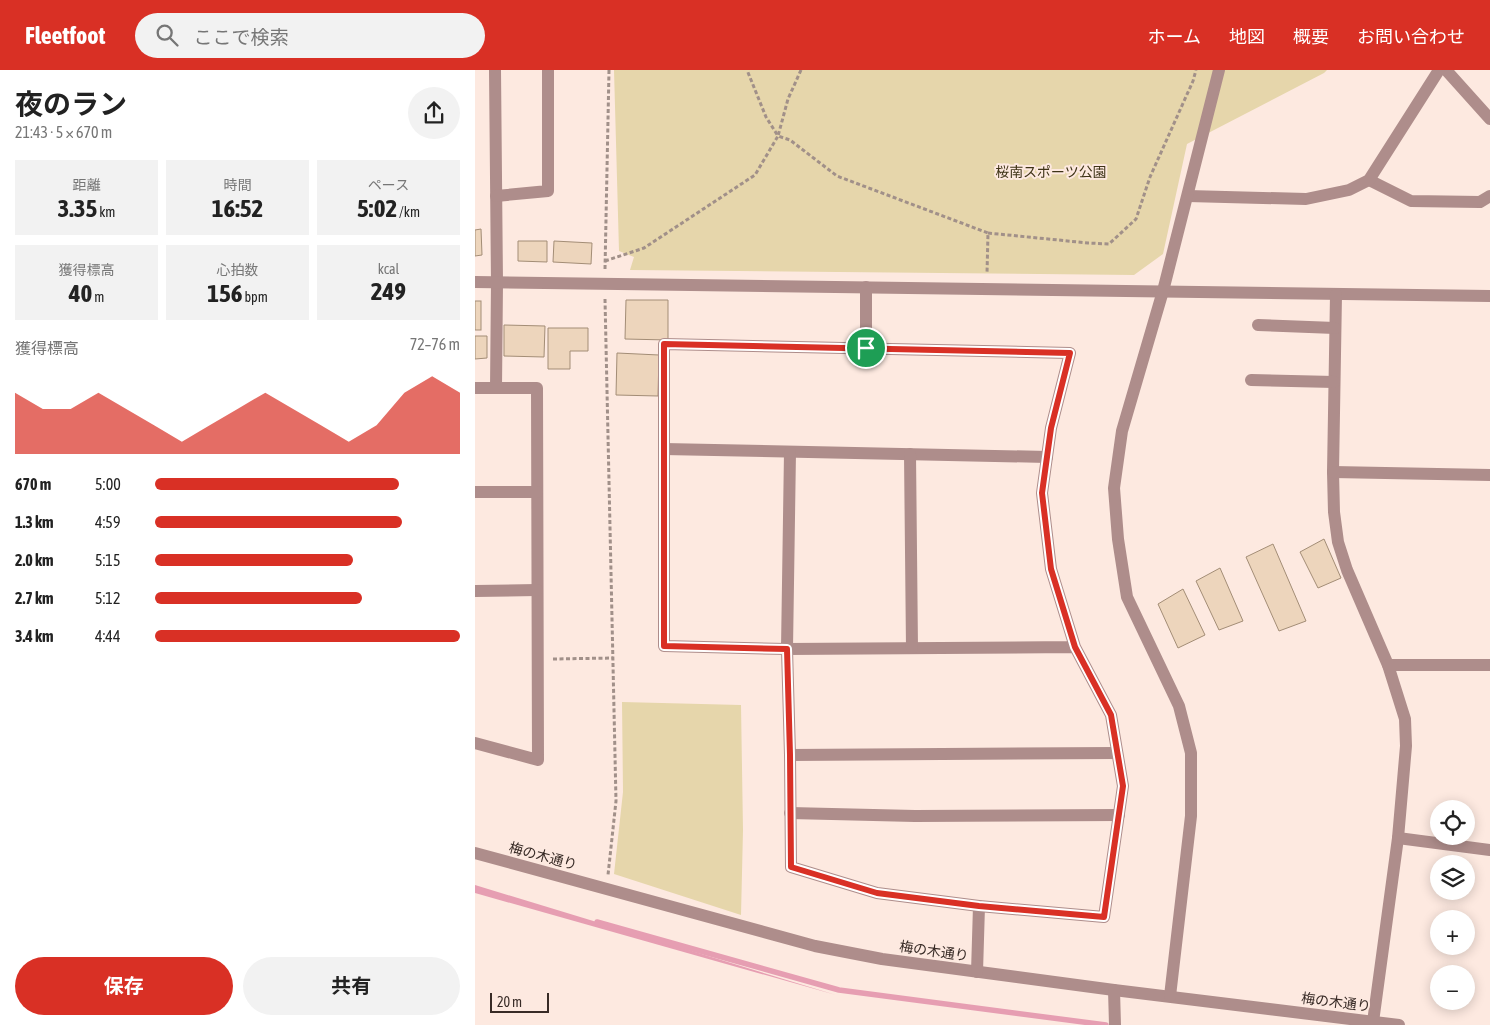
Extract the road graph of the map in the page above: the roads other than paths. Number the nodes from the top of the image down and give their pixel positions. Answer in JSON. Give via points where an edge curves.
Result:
{"nodes":[{"id":1,"x":495,"y":70,"type":"edge"},
{"id":2,"x":548,"y":70,"type":"edge"},
{"id":3,"x":1219,"y":70,"type":"edge"},
{"id":4,"x":1439,"y":70,"type":"edge"},
{"id":5,"x":1446,"y":70,"type":"edge"},
{"id":6,"x":1490,"y":119,"type":"edge"},
{"id":7,"x":1369,"y":180,"type":"junction"},
{"id":8,"x":496,"y":196,"type":"junction"},
{"id":9,"x":1188,"y":196,"type":"junction"},
{"id":10,"x":1490,"y":196,"type":"edge"},
{"id":11,"x":475,"y":282,"type":"edge"},
{"id":12,"x":497,"y":283,"type":"junction"},
{"id":13,"x":866,"y":287,"type":"junction"},
{"id":14,"x":1163,"y":292,"type":"junction"},
{"id":15,"x":1336,"y":295,"type":"junction"},
{"id":16,"x":1490,"y":296,"type":"edge"},
{"id":17,"x":1257,"y":325,"type":"dead end"},
{"id":18,"x":1335,"y":328,"type":"junction"},
{"id":19,"x":866,"y":348,"type":"junction"},
{"id":20,"x":1251,"y":380,"type":"dead end"},
{"id":21,"x":1334,"y":382,"type":"junction"},
{"id":22,"x":475,"y":388,"type":"edge"},
{"id":23,"x":496,"y":388,"type":"junction"},
{"id":24,"x":664,"y":449,"type":"junction"},
{"id":25,"x":790,"y":452,"type":"junction"},
{"id":26,"x":910,"y":454,"type":"junction"},
{"id":27,"x":1047,"y":457,"type":"junction"},
{"id":28,"x":1333,"y":472,"type":"junction"},
{"id":29,"x":1490,"y":475,"type":"edge"},
{"id":30,"x":475,"y":492,"type":"edge"},
{"id":31,"x":537,"y":492,"type":"junction"},
{"id":32,"x":537,"y":590,"type":"junction"},
{"id":33,"x":475,"y":591,"type":"edge"},
{"id":34,"x":1075,"y":647,"type":"junction"},
{"id":35,"x":912,"y":648,"type":"junction"},
{"id":36,"x":787,"y":649,"type":"junction"},
{"id":37,"x":1389,"y":665,"type":"junction"},
{"id":38,"x":1490,"y":665,"type":"edge"},
{"id":39,"x":475,"y":743,"type":"edge"},
{"id":40,"x":1117,"y":753,"type":"junction"},
{"id":41,"x":790,"y":755,"type":"junction"},
{"id":42,"x":790,"y":813,"type":"junction"},
{"id":43,"x":1119,"y":815,"type":"junction"},
{"id":44,"x":1398,"y":838,"type":"junction"},
{"id":45,"x":1490,"y":850,"type":"edge"},
{"id":46,"x":475,"y":853,"type":"edge"},
{"id":47,"x":979,"y":906,"type":"junction"},
{"id":48,"x":977,"y":972,"type":"junction"},
{"id":49,"x":1114,"y":990,"type":"junction"},
{"id":50,"x":1170,"y":996,"type":"junction"},
{"id":51,"x":1373,"y":1022,"type":"junction"},
{"id":52,"x":1115,"y":1025,"type":"edge"},
{"id":53,"x":1399,"y":1025,"type":"edge"}],
"edges":[{"from":1,"to":8,"type":"street"},
{"from":2,"to":8,"type":"street","via":[[548,191]]},
{"from":3,"to":9,"type":"street"},
{"from":4,"to":7,"type":"street"},
{"from":5,"to":6,"type":"street"},
{"from":7,"to":9,"type":"street","via":[[1349,190],[1306,199]]},
{"from":7,"to":10,"type":"street","via":[[1411,201],[1480,202]]},
{"from":8,"to":12,"type":"street"},
{"from":9,"to":14,"type":"street"},
{"from":11,"to":12,"type":"street"},
{"from":12,"to":13,"type":"street"},
{"from":12,"to":23,"type":"street"},
{"from":13,"to":14,"type":"street"},
{"from":13,"to":19,"type":"street"},
{"from":14,"to":15,"type":"street"},
{"from":14,"to":50,"type":"street","via":[[1122,431],[1115,488],[1118,539],[1127,597],[1179,706],[1191,753],[1191,816]]},
{"from":15,"to":16,"type":"street"},
{"from":15,"to":18,"type":"street"},
{"from":17,"to":18,"type":"street"},
{"from":18,"to":21,"type":"street"},
{"from":19,"to":24,"type":"street","via":[[664,344]]},
{"from":19,"to":27,"type":"street","via":[[1070,353]]},
{"from":20,"to":21,"type":"street"},
{"from":21,"to":28,"type":"street"},
{"from":22,"to":23,"type":"street"},
{"from":23,"to":31,"type":"street","via":[[537,388]]},
{"from":24,"to":25,"type":"street"},
{"from":24,"to":36,"type":"street","via":[[664,646]]},
{"from":25,"to":26,"type":"street"},
{"from":25,"to":36,"type":"street"},
{"from":26,"to":27,"type":"street"},
{"from":26,"to":35,"type":"street"},
{"from":27,"to":34,"type":"street","via":[[1042,493],[1051,569]]},
{"from":28,"to":29,"type":"street"},
{"from":28,"to":37,"type":"street","via":[[1333,512],[1338,542]]},
{"from":30,"to":31,"type":"street"},
{"from":31,"to":32,"type":"street"},
{"from":32,"to":33,"type":"street"},
{"from":32,"to":39,"type":"street","via":[[538,760]]},
{"from":34,"to":35,"type":"street"},
{"from":34,"to":40,"type":"street","via":[[1111,715]]},
{"from":35,"to":36,"type":"street"},
{"from":36,"to":41,"type":"street"},
{"from":37,"to":38,"type":"street"},
{"from":37,"to":44,"type":"street","via":[[1405,719],[1406,746]]},
{"from":40,"to":41,"type":"street"},
{"from":40,"to":43,"type":"street","via":[[1123,786]]},
{"from":41,"to":42,"type":"street"},
{"from":42,"to":43,"type":"street"},
{"from":42,"to":47,"type":"street","via":[[791,867],[877,893]]},
{"from":43,"to":47,"type":"street","via":[[1104,917]]},
{"from":44,"to":45,"type":"street"},
{"from":44,"to":51,"type":"street"},
{"from":46,"to":48,"type":"street","name":"梅の木通り","via":[[815,946]]},
{"from":47,"to":48,"type":"street"},
{"from":48,"to":49,"type":"street","name":"梅の木通り"},
{"from":49,"to":50,"type":"street","name":"梅の木通り"},
{"from":49,"to":52,"type":"street"},
{"from":50,"to":51,"type":"street","name":"梅の木通り"},
{"from":51,"to":53,"type":"street","name":"梅の木通り"}]}
